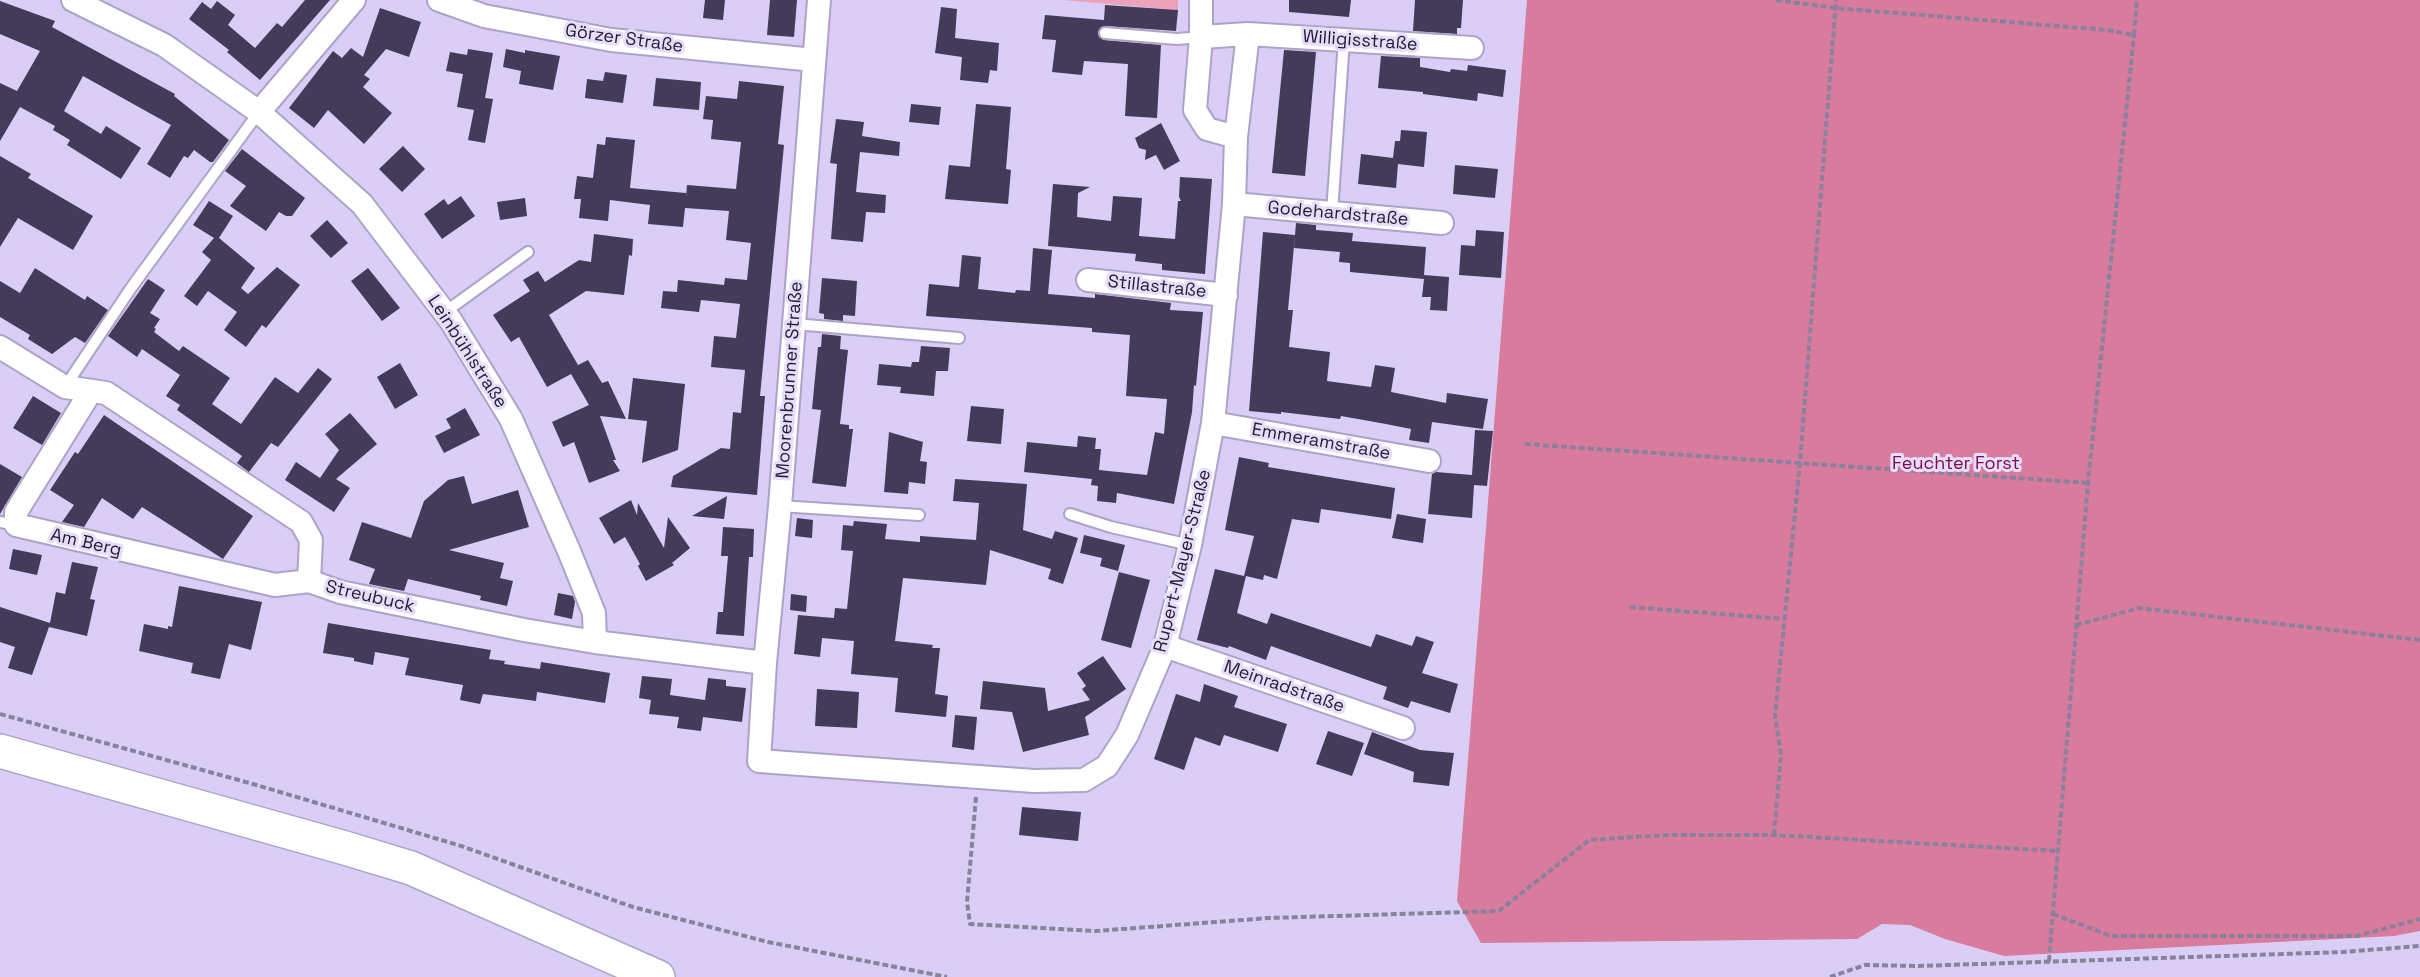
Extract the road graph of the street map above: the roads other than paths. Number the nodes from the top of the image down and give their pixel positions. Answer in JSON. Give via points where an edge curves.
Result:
{"nodes":[{"id":1,"x":73,"y":0,"type":"edge"},
{"id":2,"x":354,"y":0,"type":"edge"},
{"id":3,"x":439,"y":0,"type":"edge"},
{"id":4,"x":819,"y":0,"type":"edge"},
{"id":5,"x":1201,"y":0,"type":"edge"},
{"id":6,"x":1106,"y":33,"type":"dead end"},
{"id":7,"x":1248,"y":34,"type":"junction"},
{"id":8,"x":1201,"y":37,"type":"junction"},
{"id":9,"x":1344,"y":40,"type":"junction"},
{"id":10,"x":1472,"y":48,"type":"dead end"},
{"id":11,"x":814,"y":60,"type":"junction"},
{"id":12,"x":259,"y":112,"type":"junction"},
{"id":13,"x":1236,"y":137,"type":"junction"},
{"id":14,"x":1234,"y":204,"type":"junction"},
{"id":15,"x":1332,"y":213,"type":"junction"},
{"id":16,"x":1442,"y":223,"type":"dead end"},
{"id":17,"x":528,"y":252,"type":"dead end"},
{"id":18,"x":1088,"y":280,"type":"dead end"},
{"id":19,"x":1226,"y":295,"type":"junction"},
{"id":20,"x":445,"y":312,"type":"junction"},
{"id":21,"x":794,"y":324,"type":"junction"},
{"id":22,"x":959,"y":338,"type":"dead end"},
{"id":23,"x":0,"y":347,"type":"edge"},
{"id":24,"x":65,"y":387,"type":"junction"},
{"id":25,"x":90,"y":391,"type":"junction"},
{"id":26,"x":1213,"y":423,"type":"junction"},
{"id":27,"x":1429,"y":461,"type":"dead end"},
{"id":28,"x":780,"y":506,"type":"junction"},
{"id":29,"x":1070,"y":514,"type":"dead end"},
{"id":30,"x":919,"y":515,"type":"dead end"},
{"id":31,"x":8,"y":524,"type":"edge"},
{"id":32,"x":1190,"y":545,"type":"junction"},
{"id":33,"x":309,"y":581,"type":"junction"},
{"id":34,"x":596,"y":642,"type":"junction"},
{"id":35,"x":1165,"y":646,"type":"junction"},
{"id":36,"x":765,"y":663,"type":"junction"},
{"id":37,"x":1402,"y":728,"type":"dead end"},
{"id":38,"x":0,"y":751,"type":"edge"},
{"id":39,"x":759,"y":761,"type":"joint"},
{"id":40,"x":658,"y":977,"type":"edge"}],
"edges":[{"from":1,"to":12,"type":"street","name":"Leinbühlstraße","via":[[164,45]]},
{"from":2,"to":12,"type":"street"},
{"from":3,"to":11,"type":"street","name":"Görzer Straße","via":[[484,16],[611,40]]},
{"from":4,"to":11,"type":"street","name":"Moorenbrunner Straße"},
{"from":5,"to":8,"type":"street"},
{"from":6,"to":8,"type":"lane","via":[[1177,39]]},
{"from":7,"to":8,"type":"street"},
{"from":7,"to":9,"type":"street","name":"Willigisstraße"},
{"from":7,"to":13,"type":"street","name":"Rupert-Mayer-Straße"},
{"from":8,"to":13,"type":"street","via":[[1195,110],[1207,129]]},
{"from":9,"to":10,"type":"street","name":"Willigisstraße"},
{"from":9,"to":15,"type":"lane"},
{"from":11,"to":21,"type":"street","name":"Moorenbrunner Straße"},
{"from":12,"to":20,"type":"street","name":"Leinbühlstraße","via":[[362,204]]},
{"from":12,"to":24,"type":"lane","via":[[131,288]]},
{"from":13,"to":14,"type":"street","name":"Rupert-Mayer-Straße"},
{"from":14,"to":15,"type":"street","name":"Godehardstraße"},
{"from":14,"to":19,"type":"street","name":"Rupert-Mayer-Straße"},
{"from":15,"to":16,"type":"street","name":"Godehardstraße"},
{"from":17,"to":20,"type":"lane"},
{"from":18,"to":19,"type":"street","name":"Stillastraße"},
{"from":19,"to":26,"type":"street","name":"Rupert-Mayer-Straße"},
{"from":20,"to":34,"type":"street","name":"Leinbühlstraße","via":[[511,419],[594,613]]},
{"from":21,"to":22,"type":"lane"},
{"from":21,"to":28,"type":"street","name":"Moorenbrunner Straße"},
{"from":23,"to":24,"type":"street","name":"Streubuck"},
{"from":24,"to":25,"type":"street","name":"Streubuck"},
{"from":25,"to":31,"type":"street","name":"Am Berg"},
{"from":25,"to":33,"type":"street","name":"Streubuck","via":[[106,393],[302,522],[311,540]]},
{"from":26,"to":27,"type":"street","name":"Emmeramstraße"},
{"from":26,"to":32,"type":"street","name":"Rupert-Mayer-Straße"},
{"from":28,"to":30,"type":"lane"},
{"from":28,"to":36,"type":"street","name":"Moorenbrunner Straße"},
{"from":29,"to":32,"type":"lane"},
{"from":31,"to":33,"type":"street","name":"Am Berg","via":[[275,585]]},
{"from":32,"to":35,"type":"street","name":"Rupert-Mayer-Straße"},
{"from":33,"to":34,"type":"street","name":"Streubuck","via":[[340,592]]},
{"from":34,"to":36,"type":"street","name":"Streubuck"},
{"from":35,"to":37,"type":"street","name":"Meinradstraße"},
{"from":35,"to":39,"type":"street","name":"Rupert-Mayer-Straße","via":[[1127,735],[1107,766],[1084,780],[1034,781]]},
{"from":36,"to":39,"type":"street","name":"Moorenbrunner Straße"},
{"from":38,"to":40,"type":"highway","via":[[411,868]]}]}
